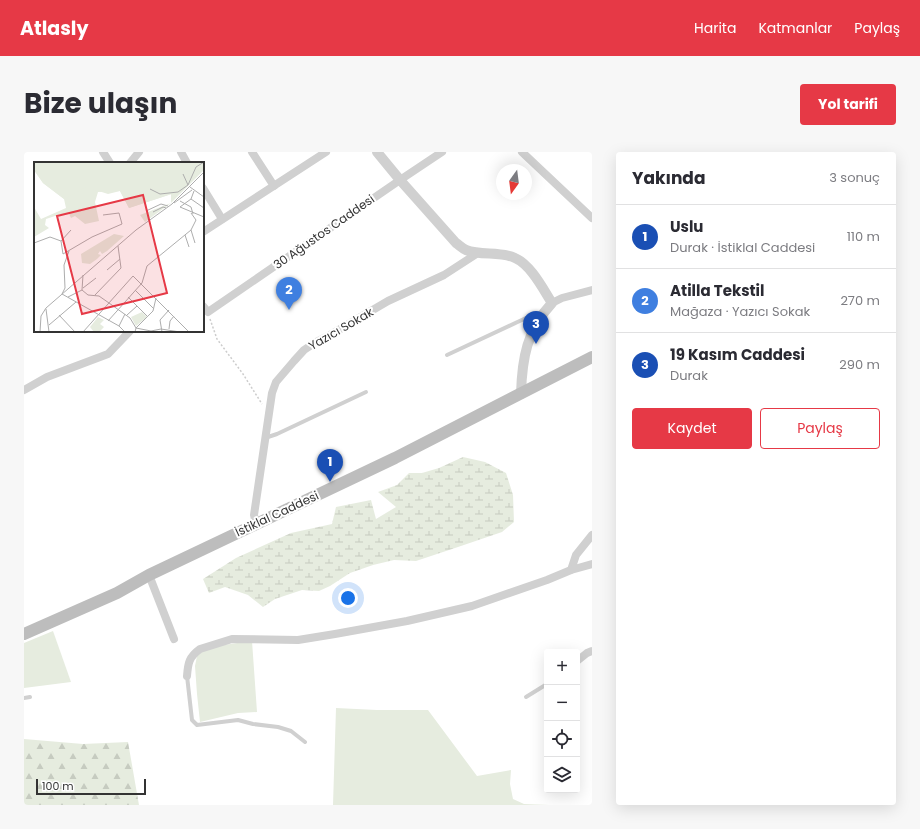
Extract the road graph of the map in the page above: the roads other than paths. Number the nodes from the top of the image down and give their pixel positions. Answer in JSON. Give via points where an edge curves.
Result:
{"nodes":[{"id":1,"x":103,"y":152,"type":"edge"},
{"id":2,"x":139,"y":152,"type":"edge"},
{"id":3,"x":180,"y":152,"type":"edge"},
{"id":4,"x":252,"y":152,"type":"edge"},
{"id":5,"x":326,"y":152,"type":"edge"},
{"id":6,"x":378,"y":152,"type":"edge"},
{"id":7,"x":442,"y":152,"type":"edge"},
{"id":8,"x":522,"y":152,"type":"edge"},
{"id":9,"x":109,"y":162,"type":"edge"},
{"id":10,"x":131,"y":162,"type":"edge"},
{"id":11,"x":186,"y":162,"type":"edge"},
{"id":12,"x":400,"y":180,"type":"junction"},
{"id":13,"x":274,"y":186,"type":"junction"},
{"id":14,"x":204,"y":190,"type":"edge"},
{"id":15,"x":592,"y":218,"type":"edge"},
{"id":16,"x":222,"y":219,"type":"junction"},
{"id":17,"x":204,"y":231,"type":"edge"},
{"id":18,"x":478,"y":253,"type":"junction"},
{"id":19,"x":592,"y":290,"type":"edge"},
{"id":20,"x":552,"y":303,"type":"junction"},
{"id":21,"x":205,"y":309,"type":"edge"},
{"id":22,"x":542,"y":314,"type":"junction"},
{"id":23,"x":129,"y":332,"type":"edge"},
{"id":24,"x":447,"y":355,"type":"dead end"},
{"id":25,"x":592,"y":357,"type":"edge"},
{"id":26,"x":24,"y":390,"type":"edge"},
{"id":27,"x":366,"y":392,"type":"dead end"},
{"id":28,"x":521,"y":394,"type":"junction"},
{"id":29,"x":265,"y":438,"type":"junction"},
{"id":30,"x":256,"y":524,"type":"junction"},
{"id":31,"x":592,"y":535,"type":"edge"},
{"id":32,"x":592,"y":564,"type":"edge"},
{"id":33,"x":572,"y":570,"type":"junction"},
{"id":34,"x":149,"y":575,"type":"junction"},
{"id":35,"x":24,"y":634,"type":"edge"},
{"id":36,"x":174,"y":639,"type":"dead end"},
{"id":37,"x":592,"y":651,"type":"edge"},
{"id":38,"x":580,"y":659,"type":"edge"},
{"id":39,"x":187,"y":676,"type":"joint"},
{"id":40,"x":545,"y":685,"type":"edge"},
{"id":41,"x":30,"y":697,"type":"dead end"},
{"id":42,"x":526,"y":697,"type":"dead end"},
{"id":43,"x":24,"y":698,"type":"edge"},
{"id":44,"x":305,"y":742,"type":"dead end"}],
"edges":[{"from":1,"to":9,"type":"street"},
{"from":2,"to":10,"type":"street"},
{"from":3,"to":11,"type":"street"},
{"from":4,"to":13,"type":"street"},
{"from":5,"to":13,"type":"street"},
{"from":6,"to":12,"type":"street"},
{"from":7,"to":12,"type":"street","name":"30 Ağustos Caddesi"},
{"from":8,"to":15,"type":"street"},
{"from":12,"to":18,"type":"street","via":[[456,243],[465,250]]},
{"from":12,"to":21,"type":"street","name":"30 Ağustos Caddesi"},
{"from":13,"to":16,"type":"street"},
{"from":14,"to":16,"type":"street"},
{"from":16,"to":17,"type":"street"},
{"from":18,"to":20,"type":"street","via":[[500,255],[522,262],[534,275]]},
{"from":18,"to":29,"type":"street","name":"Yazıcı Sokak","via":[[444,275],[388,301],[304,350],[276,382]]},
{"from":19,"to":20,"type":"street"},
{"from":20,"to":22,"type":"street"},
{"from":22,"to":24,"type":"lane","via":[[526,318]]},
{"from":22,"to":28,"type":"street","via":[[528,341],[523,360]]},
{"from":23,"to":26,"type":"street","via":[[108,354],[47,377]]},
{"from":25,"to":28,"type":"main road","name":"İstiklal Caddesi"},
{"from":27,"to":29,"type":"lane"},
{"from":28,"to":30,"type":"main road","name":"İstiklal Caddesi"},
{"from":29,"to":30,"type":"street","name":"Yazıcı Sokak","via":[[254,516]]},
{"from":30,"to":34,"type":"main road","name":"İstiklal Caddesi"},
{"from":31,"to":33,"type":"street","via":[[576,555]]},
{"from":32,"to":33,"type":"street"},
{"from":33,"to":39,"type":"street","via":[[472,606],[407,621],[298,640],[232,640],[200,648],[188,663]]},
{"from":34,"to":35,"type":"main road","name":"İstiklal Caddesi","via":[[117,593]]},
{"from":34,"to":36,"type":"street"},
{"from":37,"to":38,"type":"street"},
{"from":39,"to":44,"type":"lane","via":[[192,720],[198,725],[238,720],[291,731]]},
{"from":40,"to":42,"type":"lane"},
{"from":41,"to":43,"type":"lane"}]}
